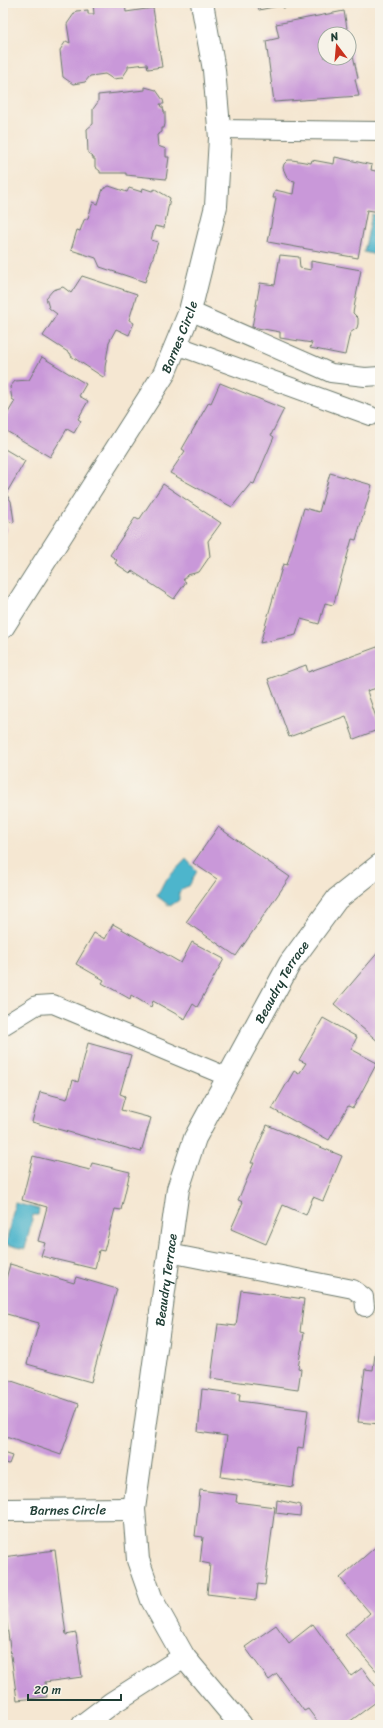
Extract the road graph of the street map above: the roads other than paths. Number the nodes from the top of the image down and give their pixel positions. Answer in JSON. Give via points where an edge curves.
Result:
{"nodes":[{"id":1,"x":202,"y":3,"type":"edge"},
{"id":2,"x":218,"y":129,"type":"junction"},
{"id":3,"x":380,"y":131,"type":"edge"},
{"id":4,"x":190,"y":311,"type":"junction"},
{"id":5,"x":176,"y":345,"type":"junction"},
{"id":6,"x":380,"y":376,"type":"edge"},
{"id":7,"x":371,"y":416,"type":"dead end"},
{"id":8,"x":3,"y":627,"type":"edge"},
{"id":9,"x":380,"y":865,"type":"edge"},
{"id":10,"x":3,"y":1026,"type":"edge"},
{"id":11,"x":228,"y":1077,"type":"junction"},
{"id":12,"x":169,"y":1253,"type":"junction"},
{"id":13,"x":365,"y":1307,"type":"dead end"},
{"id":14,"x":134,"y":1509,"type":"junction"},
{"id":15,"x":3,"y":1510,"type":"edge"},
{"id":16,"x":184,"y":1657,"type":"junction"},
{"id":17,"x":83,"y":1725,"type":"edge"},
{"id":18,"x":241,"y":1725,"type":"edge"}],
"edges":[{"from":1,"to":2,"type":"street","name":"Barnes Circle","via":[[214,70]]},
{"from":2,"to":3,"type":"lane"},
{"from":2,"to":4,"type":"street","name":"Barnes Circle","via":[[220,138],[216,206]]},
{"from":4,"to":5,"type":"street","name":"Barnes Circle"},
{"from":4,"to":6,"type":"lane","via":[[331,373]]},
{"from":5,"to":7,"type":"lane"},
{"from":5,"to":8,"type":"street","name":"Barnes Circle","via":[[164,374]]},
{"from":9,"to":11,"type":"street","name":"Beaudry Terrace","via":[[337,900],[290,963]]},
{"from":10,"to":11,"type":"lane","via":[[37,1005],[53,1004]]},
{"from":11,"to":12,"type":"street","name":"Beaudry Terrace","via":[[195,1138],[178,1189]]},
{"from":12,"to":13,"type":"lane","via":[[353,1288],[364,1297]]},
{"from":12,"to":14,"type":"street","name":"Beaudry Terrace"},
{"from":14,"to":15,"type":"street","name":"Barnes Circle"},
{"from":14,"to":16,"type":"street","name":"Beaudry Terrace","via":[[138,1560],[152,1600]]},
{"from":16,"to":17,"type":"street","via":[[112,1703]]},
{"from":16,"to":18,"type":"street","name":"Beaudry Terrace"}]}
